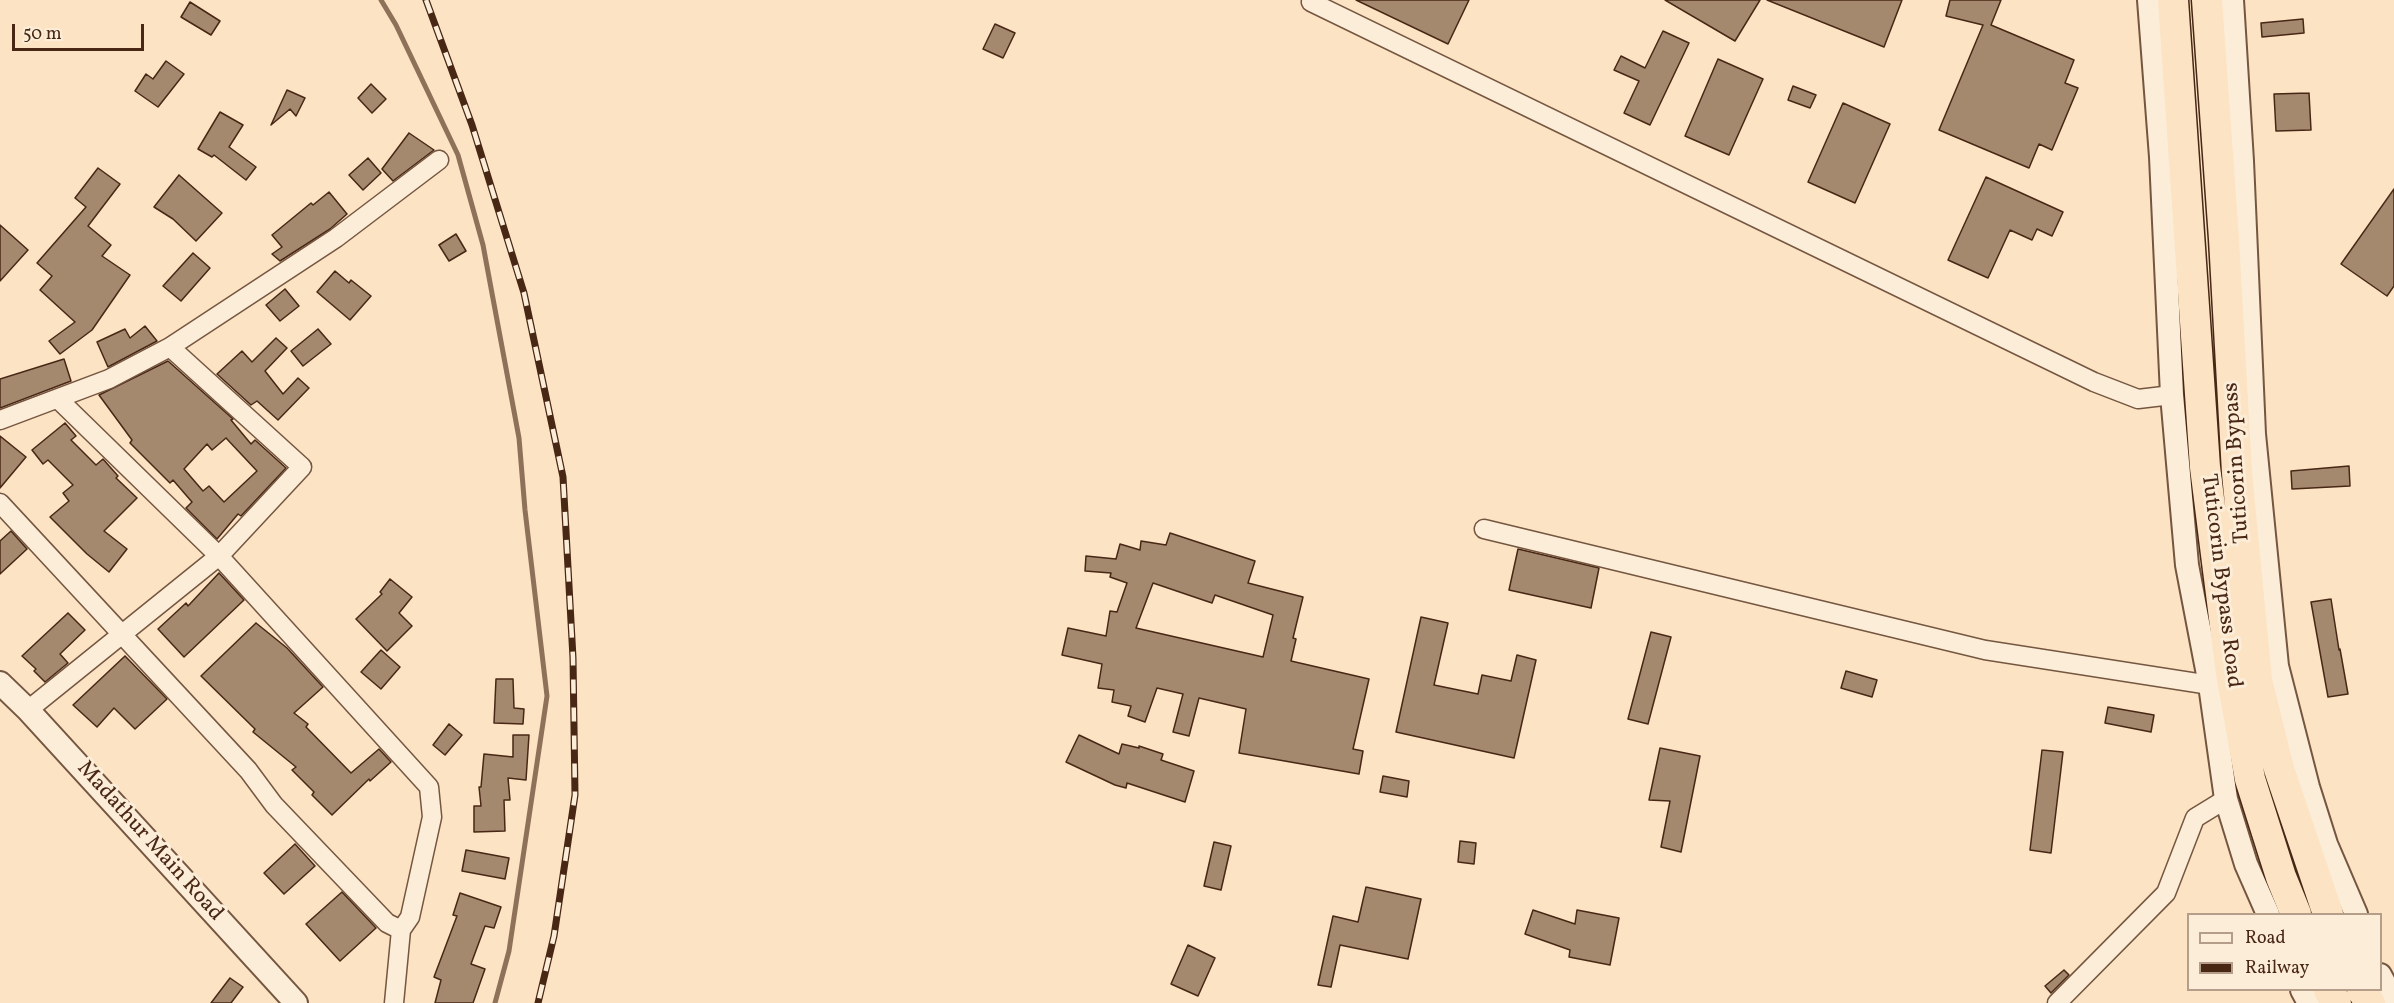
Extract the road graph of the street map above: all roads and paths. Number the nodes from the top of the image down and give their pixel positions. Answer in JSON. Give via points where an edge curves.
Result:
{"nodes":[{"id":1,"x":2149,"y":0,"type":"edge"},
{"id":2,"x":2173,"y":0,"type":"edge"},
{"id":3,"x":2207,"y":0,"type":"edge"},
{"id":4,"x":2232,"y":0,"type":"edge"},
{"id":5,"x":1311,"y":2,"type":"dead end"},
{"id":6,"x":439,"y":160,"type":"dead end"},
{"id":7,"x":170,"y":347,"type":"junction"},
{"id":8,"x":2172,"y":395,"type":"junction"},
{"id":9,"x":58,"y":399,"type":"junction"},
{"id":10,"x":0,"y":420,"type":"edge"},
{"id":11,"x":0,"y":503,"type":"edge"},
{"id":12,"x":1484,"y":529,"type":"dead end"},
{"id":13,"x":219,"y":556,"type":"junction"},
{"id":14,"x":122,"y":633,"type":"junction"},
{"id":15,"x":0,"y":683,"type":"edge"},
{"id":16,"x":2210,"y":685,"type":"junction"},
{"id":17,"x":28,"y":710,"type":"junction"},
{"id":18,"x":2226,"y":799,"type":"junction"},
{"id":19,"x":2267,"y":913,"type":"edge"},
{"id":20,"x":2295,"y":913,"type":"edge"},
{"id":21,"x":2327,"y":913,"type":"edge"},
{"id":22,"x":2355,"y":913,"type":"edge"},
{"id":23,"x":401,"y":930,"type":"junction"},
{"id":24,"x":2382,"y":979,"type":"edge"},
{"id":25,"x":2394,"y":1001,"type":"edge"},
{"id":26,"x":297,"y":1003,"type":"edge"},
{"id":27,"x":394,"y":1003,"type":"edge"},
{"id":28,"x":2057,"y":1003,"type":"edge"}],
"edges":[{"from":1,"to":8,"type":"street"},
{"from":2,"to":20,"type":"highway","name":"Tuticorin Bypass Road","via":[[2205,468],[2230,673],[2250,779]]},
{"from":3,"to":21,"type":"highway","name":"Tuticorin Bypass","via":[[2237,473],[2257,680],[2278,769]]},
{"from":4,"to":22,"type":"street","via":[[2254,434],[2277,666],[2326,844]]},
{"from":5,"to":8,"type":"street","via":[[2094,382],[2138,399]]},
{"from":6,"to":7,"type":"street","via":[[336,238]]},
{"from":7,"to":9,"type":"street","via":[[109,379]]},
{"from":7,"to":13,"type":"street","via":[[302,468]]},
{"from":8,"to":16,"type":"street","via":[[2187,565]]},
{"from":9,"to":10,"type":"street"},
{"from":9,"to":13,"type":"street"},
{"from":11,"to":14,"type":"street"},
{"from":12,"to":16,"type":"street","via":[[1985,650]]},
{"from":13,"to":14,"type":"street"},
{"from":13,"to":23,"type":"street","via":[[429,787],[432,817],[410,917]]},
{"from":14,"to":17,"type":"street"},
{"from":14,"to":23,"type":"street","via":[[248,771],[274,805],[387,922]]},
{"from":15,"to":17,"type":"street","name":"Madathur Main Road"},
{"from":16,"to":18,"type":"street"},
{"from":17,"to":26,"type":"street","name":"Madathur Main Road"},
{"from":18,"to":19,"type":"street","via":[[2246,864]]},
{"from":18,"to":28,"type":"street","via":[[2195,818],[2166,893]]},
{"from":23,"to":27,"type":"street"},
{"from":24,"to":25,"type":"street"}]}
